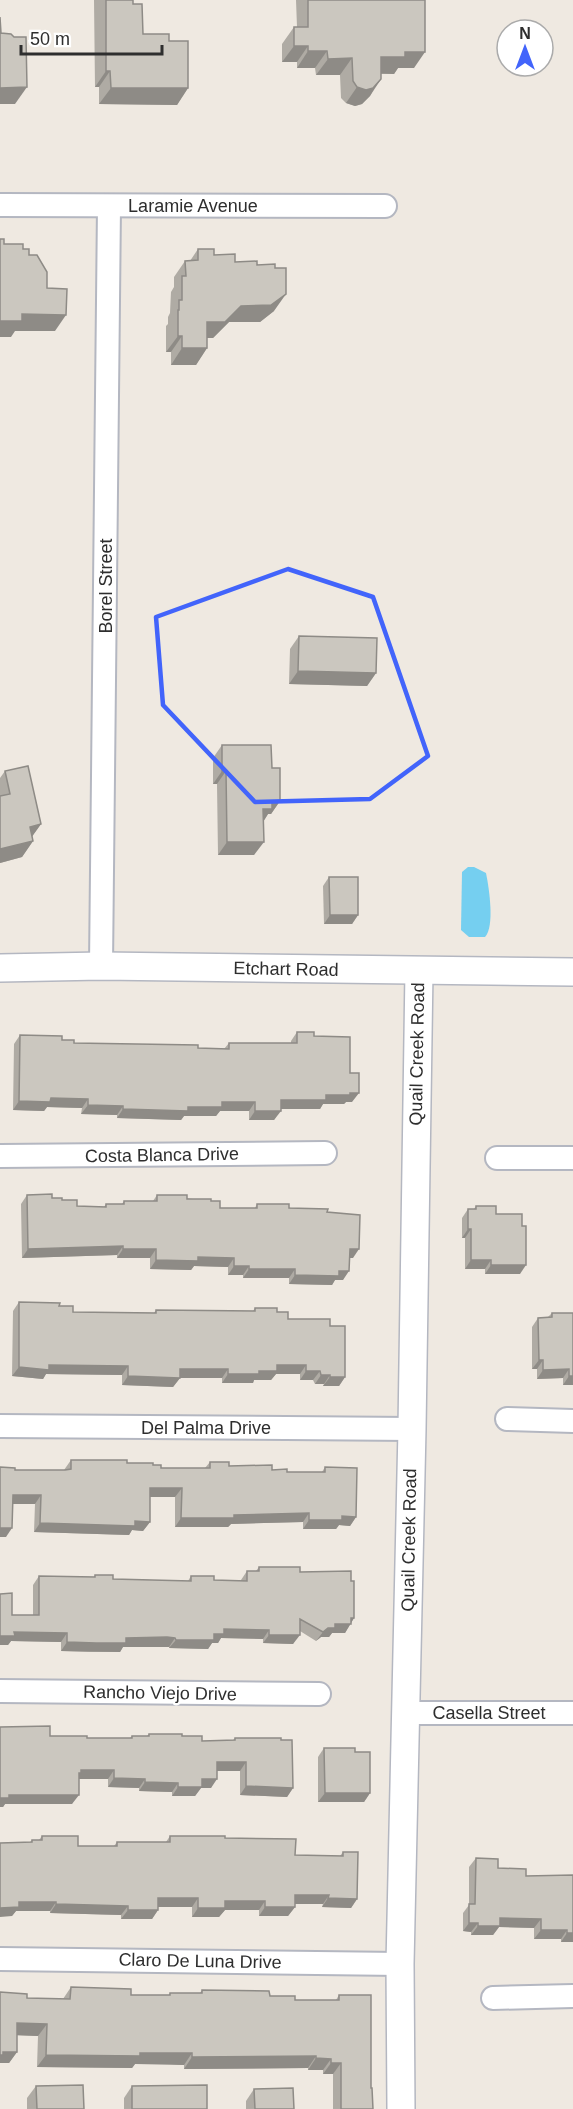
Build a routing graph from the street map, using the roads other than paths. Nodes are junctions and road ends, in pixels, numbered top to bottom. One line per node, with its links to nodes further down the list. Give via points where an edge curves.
1 (0, 205): 2 (street, Laramie Avenue)
2 (109, 206): 3 (street, Laramie Avenue); 4 (street, Borel Street)
3 (385, 206)
4 (101, 966): 5 (street, Etchart Road); 6 (street, Etchart Road)
5 (0, 968)
6 (418, 971): 7 (street, Etchart Road); 15 (street, Quail Creek Road)
7 (573, 972)
8 (325, 1153): 9 (street, Costa Blanca Drive)
9 (0, 1156)
10 (497, 1158): 11 (street)
11 (573, 1158)
12 (507, 1419): 13 (street)
13 (573, 1421)
14 (0, 1426): 15 (street, Del Palma Drive)
15 (412, 1429): 18 (street, Quail Creek Road)
16 (0, 1691): 17 (street, Rancho Viejo Drive)
17 (320, 1694)
18 (405, 1713): 19 (street, Casella Street); 21 (street, Quail Creek Road)
19 (573, 1713)
20 (0, 1959): 21 (street, Claro De Luna Drive)
21 (400, 1964): 24 (street, Quail Creek Road)
22 (573, 1996): 23 (street)
23 (493, 1998)
24 (401, 2109)

